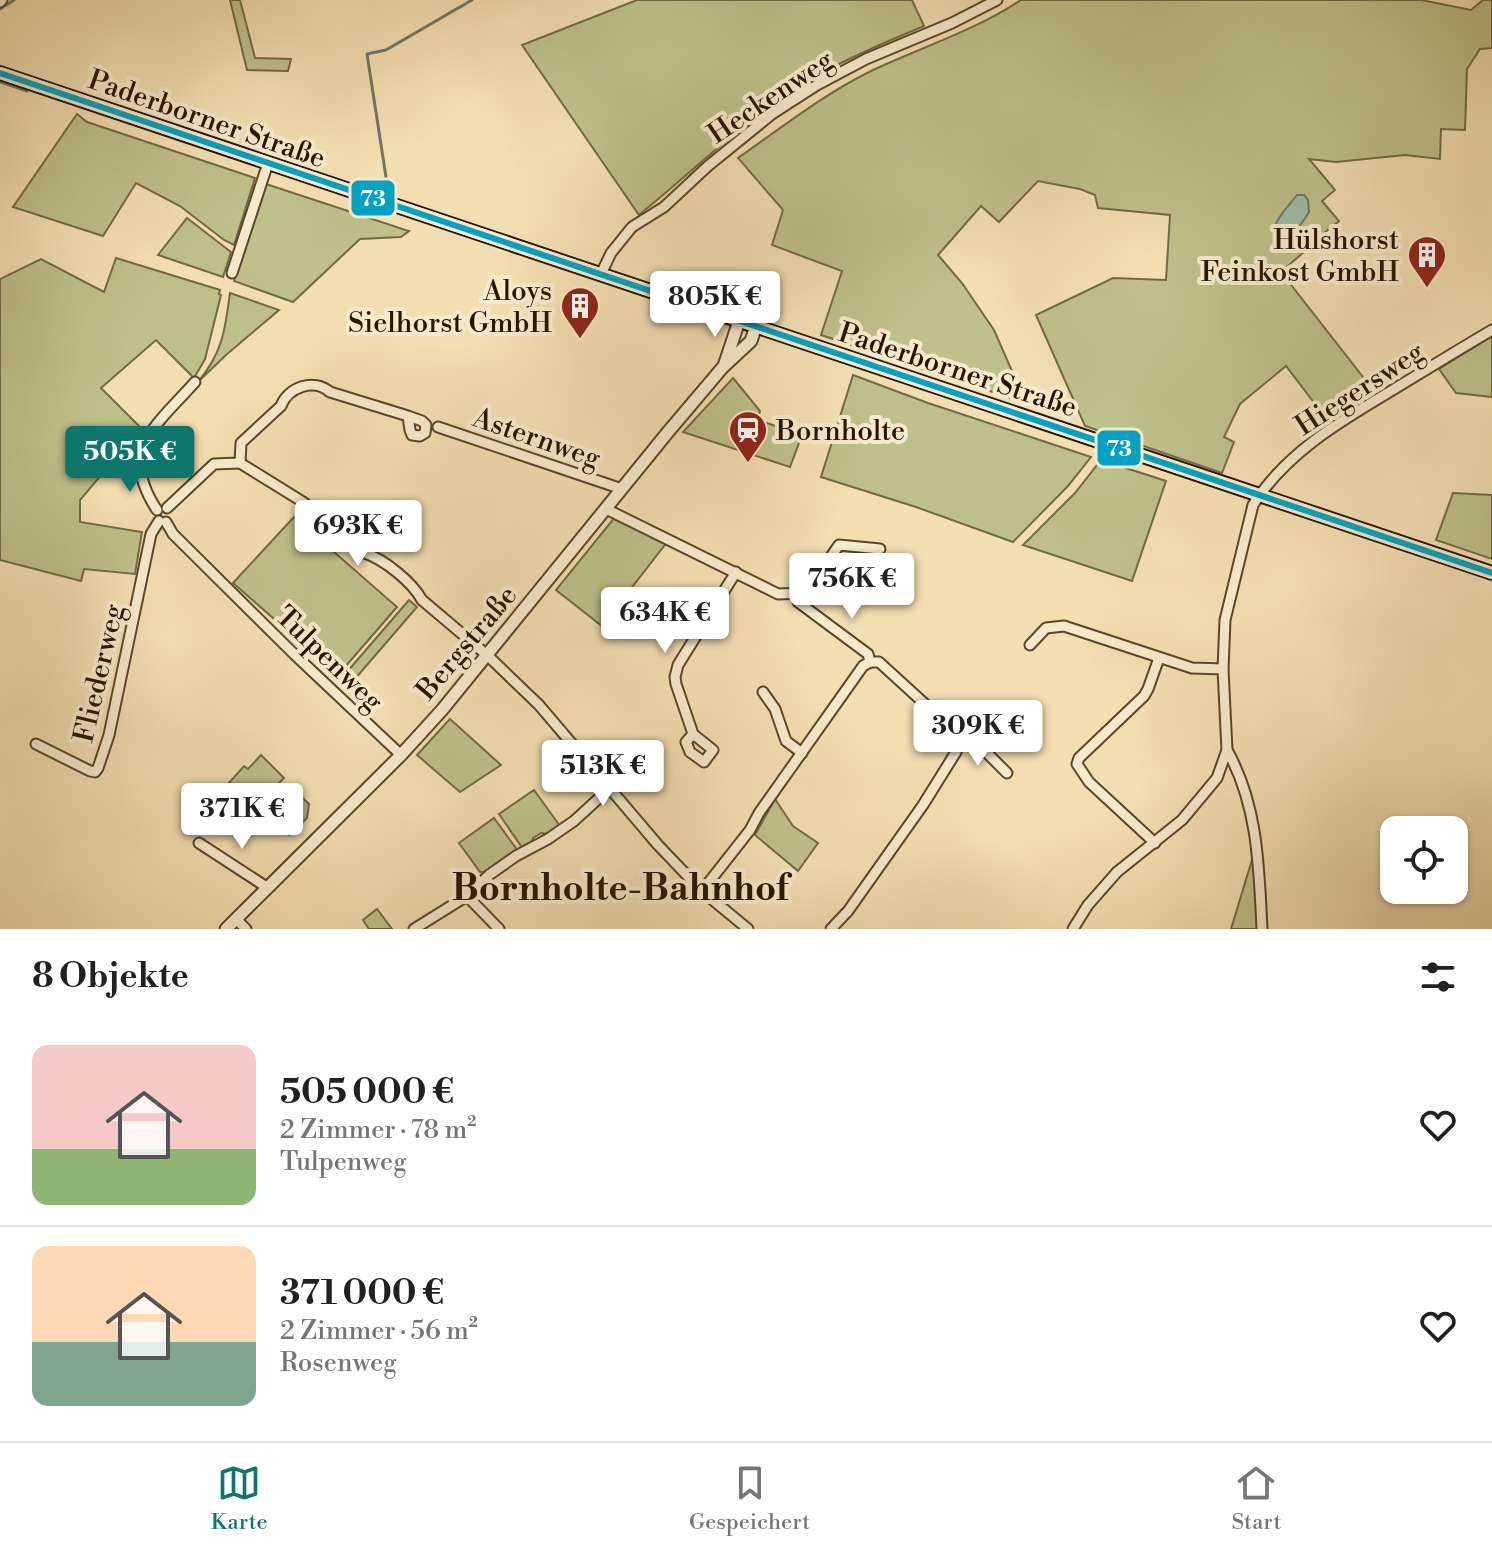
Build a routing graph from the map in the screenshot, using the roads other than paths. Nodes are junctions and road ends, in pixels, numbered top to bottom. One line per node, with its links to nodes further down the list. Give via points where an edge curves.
1 (997, 0): 5 (street, Heckenweg, via 866,59 772,114 664,207 632,227)
2 (0, 73): 3 (main road, Paderborner Straße)
3 (268, 163): 4 (street); 5 (main road, Paderborner Straße)
4 (232, 273)
5 (601, 274): 6 (main road, Paderborner Straße)
6 (739, 321): 7 (main road, Paderborner Straße); 9 (street, Bergstraße)
7 (756, 326): 9 (street, Bergstraße, via 751,341); 15 (main road, Paderborner Straße)
8 (1492, 330): 15 (street, Hiegersweg, via 1330,428)
9 (723, 367): 14 (street, Bergstraße)
10 (195, 382): 17 (street, Tulpenweg, via 142,446 142,480)
11 (408, 416): 13 (street, via 324,387 303,386 241,443)
12 (438, 427): 14 (street, Asternweg)
13 (240, 463): 17 (street, via 214,464); 23 (street, via 376,557)
14 (622, 489): 16 (street, Bergstraße)
15 (1260, 495): 20 (main road, Paderborner Straße); 26 (street, via 1228,604)
16 (606, 509): 19 (street); 23 (street, Bergstraße)
17 (162, 515): 29 (street, Fliederweg, via 151,534 98,768 90,771); 33 (street, Tulpenweg, via 173,534)
18 (880, 549): 21 (street, via 839,545 806,593)
19 (736, 572): 21 (street, via 778,594); 28 (street, via 678,665 676,684)
20 (1492, 573)
21 (795, 594): 25 (street, via 798,602 868,654)
22 (1030, 645): 24 (street, via 1046,628 1064,626)
23 (487, 655): 33 (street, Bergstraße); 35 (street, via 539,705)
24 (1159, 658): 26 (street, via 1192,668); 37 (street, via 1144,696 1077,764 1089,782)
25 (870, 662): 30 (street, via 879,662 948,725); 32 (street)
26 (1223, 669): 31 (street)
27 (763, 692): 32 (street, via 786,741)
28 (693, 734)
29 (36, 744)
30 (959, 744): 34 (street, via 982,748); 47 (street, via 923,805)
31 (1227, 750): 37 (street, via 1217,778 1198,803); 49 (street, via 1254,824)
32 (802, 753): 39 (street)
33 (401, 755): 38 (street, Bergstraße)
34 (1007, 773)
35 (609, 789): 39 (street); 40 (street, via 574,821 489,875)
36 (199, 843): 38 (street)
37 (1155, 843): 48 (street, via 1117,872)
38 (268, 888): 41 (street, Bergstraße)
39 (702, 891): 46 (street)
40 (467, 896): 44 (street); 45 (street)
41 (236, 919): 42 (street, Bergstraße); 43 (street)
42 (226, 929)
43 (246, 929)
44 (414, 929)
45 (499, 929)
46 (748, 929)
47 (831, 929)
48 (1073, 929)
49 (1262, 929)

